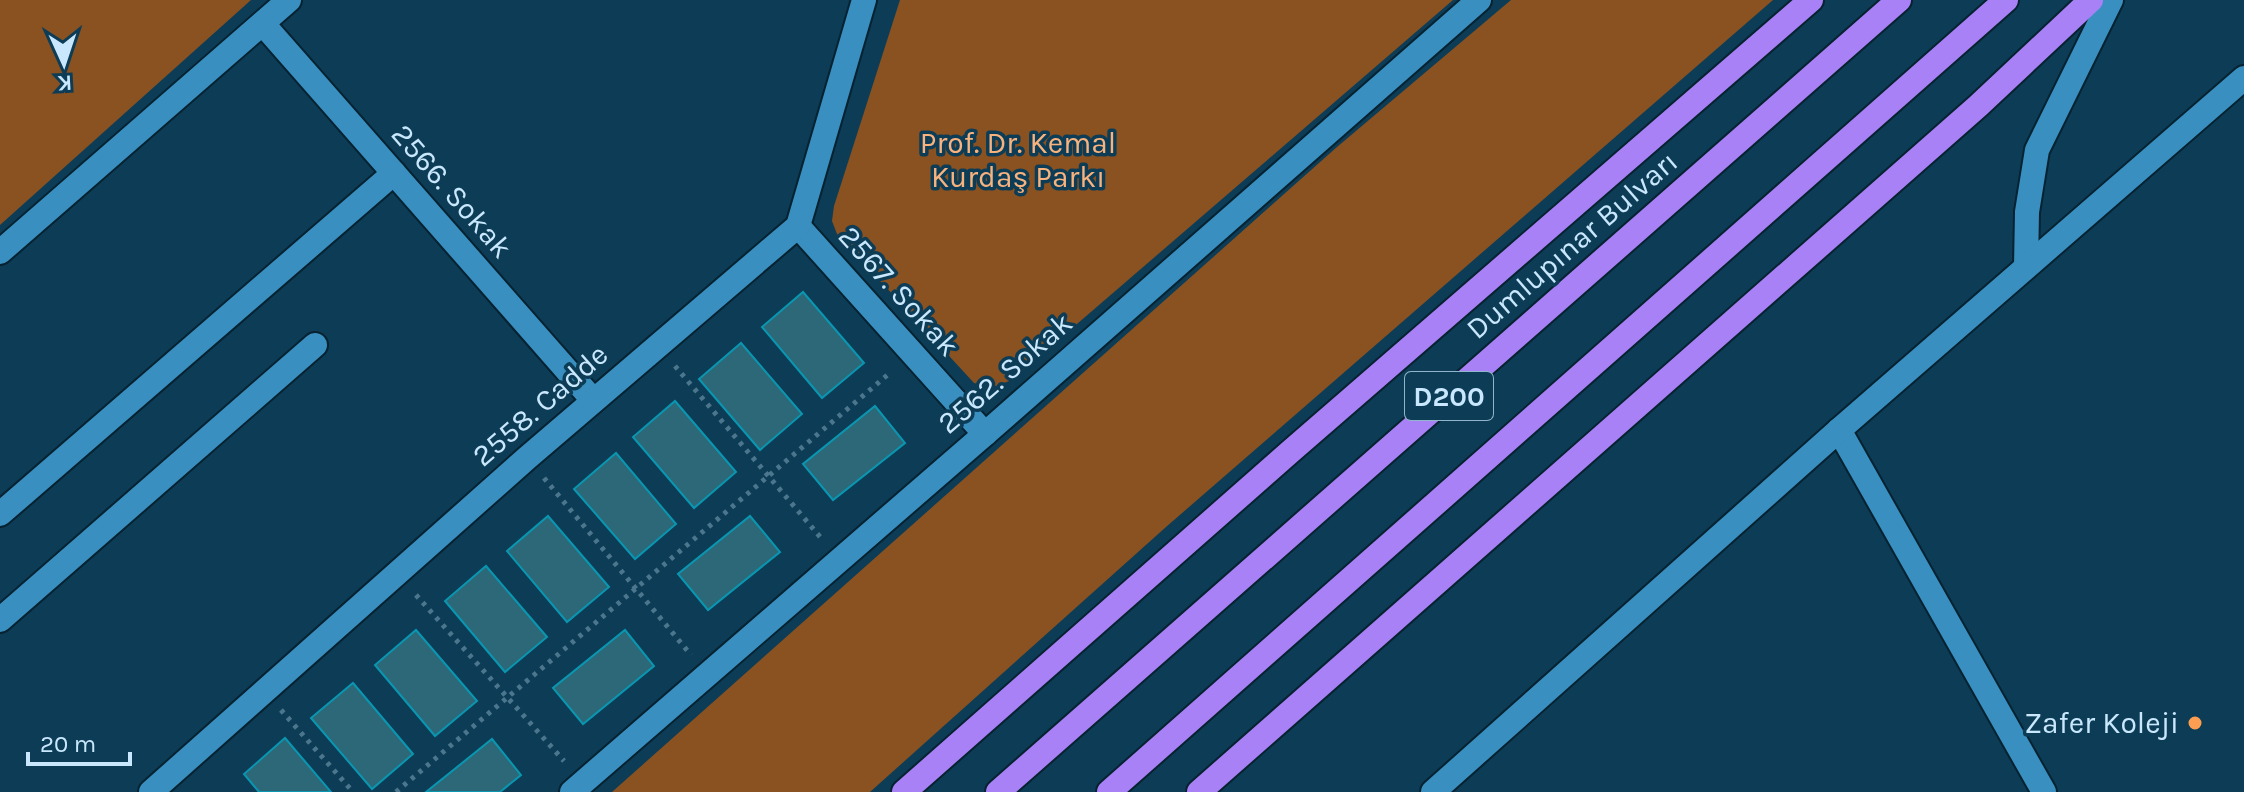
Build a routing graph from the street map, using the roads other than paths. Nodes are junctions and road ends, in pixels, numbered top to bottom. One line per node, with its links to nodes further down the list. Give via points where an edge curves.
1 (289, 0): 9 (street)
2 (864, 0): 12 (street)
3 (1479, 0): 18 (street, 2562. Sokak)
4 (1811, 0): 23 (highway)
5 (1899, 0): 24 (highway, Dumlupınar Bulvarı / D200)
6 (2006, 0): 25 (highway, D200)
7 (2091, 0): 26 (highway, via 1978,106)
8 (2111, 0): 14 (street, via 2037,150 2027,212)
9 (263, 24): 11 (street, 2566. Sokak); 13 (street)
10 (2244, 78): 14 (street)
11 (394, 173): 16 (street, 2566. Sokak); 19 (street)
12 (798, 226): 16 (street, 2558. Cadde); 18 (street, 2567. Sokak)
13 (0, 252)
14 (2026, 267): 17 (street)
15 (315, 345): 20 (street)
16 (593, 400): 22 (street, 2558. Cadde)
17 (1839, 430): 27 (street); 28 (street)
18 (985, 434): 21 (street, 2562. Sokak)
19 (0, 514)
20 (0, 620)
21 (577, 787)
22 (151, 792)
23 (904, 792)
24 (998, 792)
25 (1109, 792)
26 (1199, 792)
27 (1433, 792)
28 (2044, 792)

